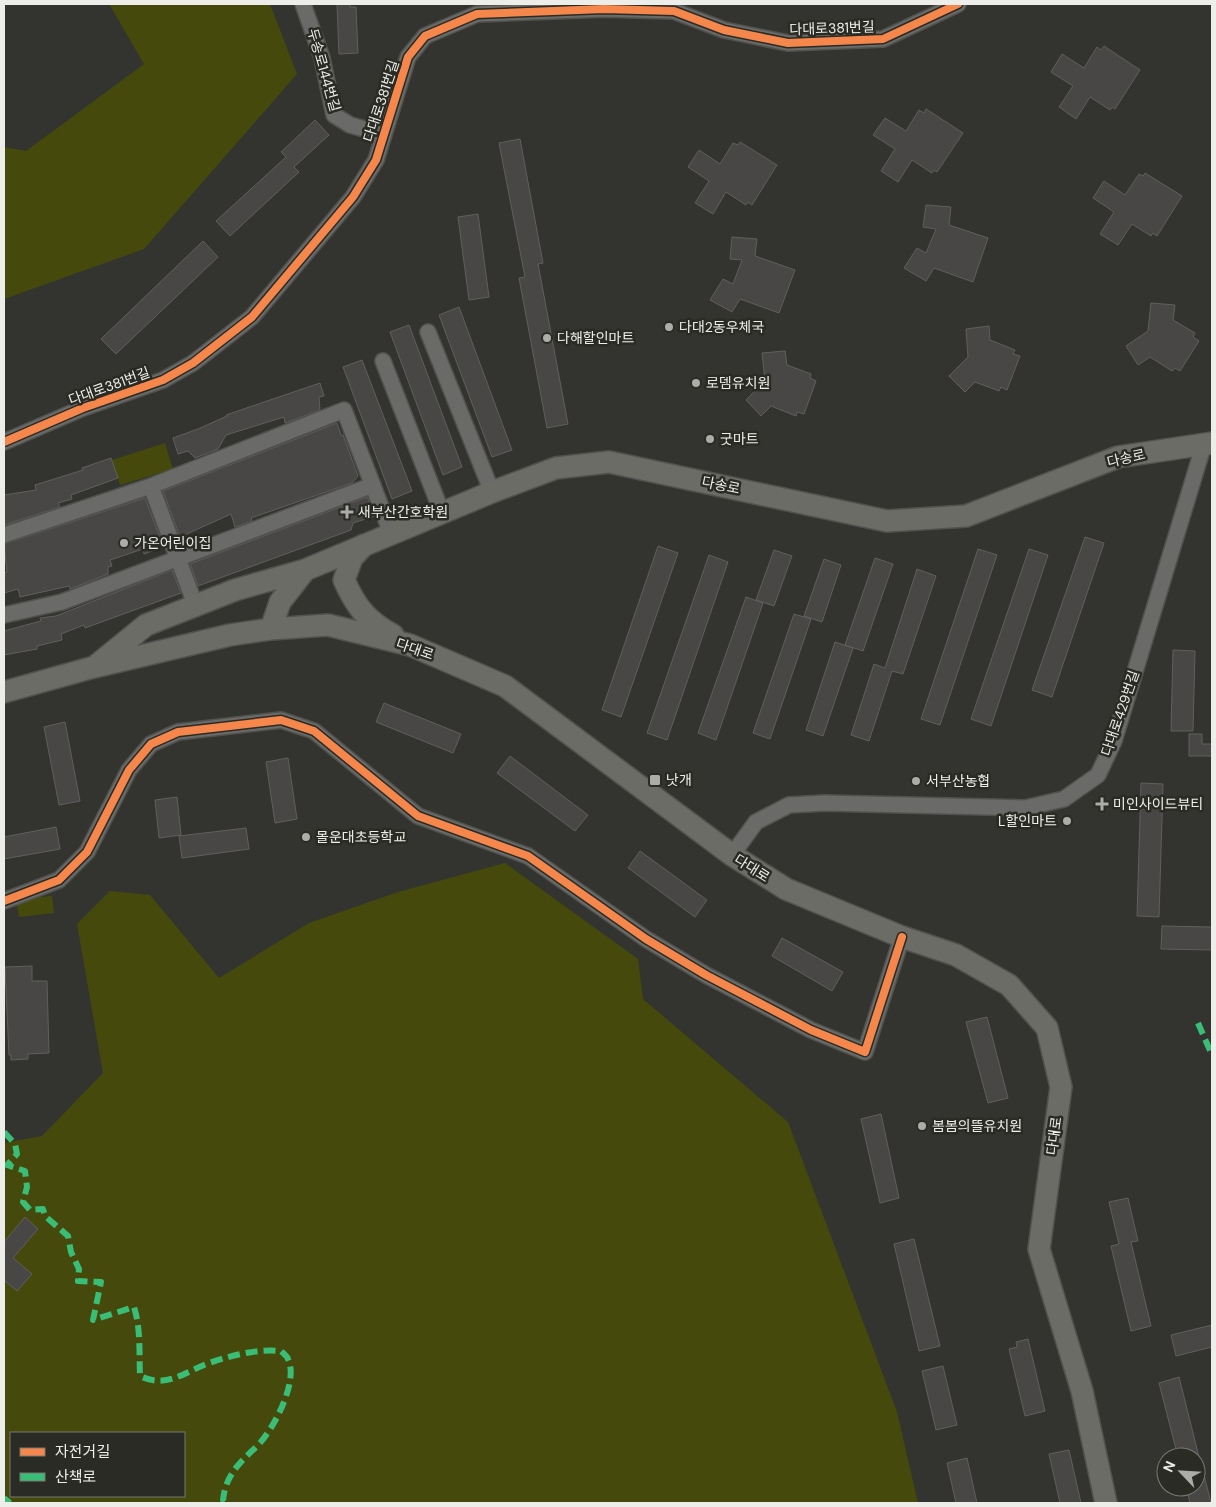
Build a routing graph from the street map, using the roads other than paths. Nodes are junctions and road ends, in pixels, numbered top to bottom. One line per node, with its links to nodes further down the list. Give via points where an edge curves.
1 (304, 4): 3 (street, 두송로144번길, via 322,58 334,115 350,125)
2 (958, 4): 3 (street, 다대로381번길, via 883,38 788,43 724,30 674,11 604,9 477,14 425,36 408,57)
3 (384, 134): 6 (street, 다대로381번길, via 376,160 353,196 252,317 193,363 163,380 83,408)
4 (428, 332): 10 (street)
5 (383, 361): 11 (street)
6 (4, 442)
7 (1208, 443): 10 (main road, 다송로, via 1118,457 966,516 887,521 609,462 556,468); 23 (street, 다대로429번길, via 1114,741 1098,775 1064,799 1025,808 789,805 756,822)
8 (373, 485): 9 (street, via 344,410); 12 (street); 15 (street)
9 (151, 486): 13 (street); 15 (street)
10 (492, 492): 11 (main road, 다송로)
11 (442, 513): 12 (main road, 다송로)
12 (392, 533): 14 (main road, 다송로)
13 (4, 536)
14 (364, 545): 16 (main road, 다송로); 20 (main road, via 352,558 344,580 354,603 374,625)
15 (177, 557): 17 (street); 18 (street, via 62,602)
16 (305, 570): 17 (main road, via 236,590); 19 (main road, 다송로, via 280,602)
17 (196, 607): 21 (main road, via 146,625)
18 (4, 615)
19 (270, 629): 20 (main road, 다대로, via 328,625); 21 (main road, 다대로, via 230,635)
20 (410, 645): 23 (main road, 다대로, via 505,686)
21 (94, 667): 22 (main road, 다대로)
22 (4, 692)
23 (732, 855): 25 (main road, 다대로, via 786,889)
24 (4, 902): 25 (street, via 59,880 87,852 129,770 150,744 178,732 281,720 314,731 418,816 528,856 646,939 706,975 811,1030 864,1052)
25 (902, 938): 26 (main road, 다대로, via 956,955 1009,985 1047,1028 1060,1087 1039,1248 1082,1391)
26 (1106, 1503)

